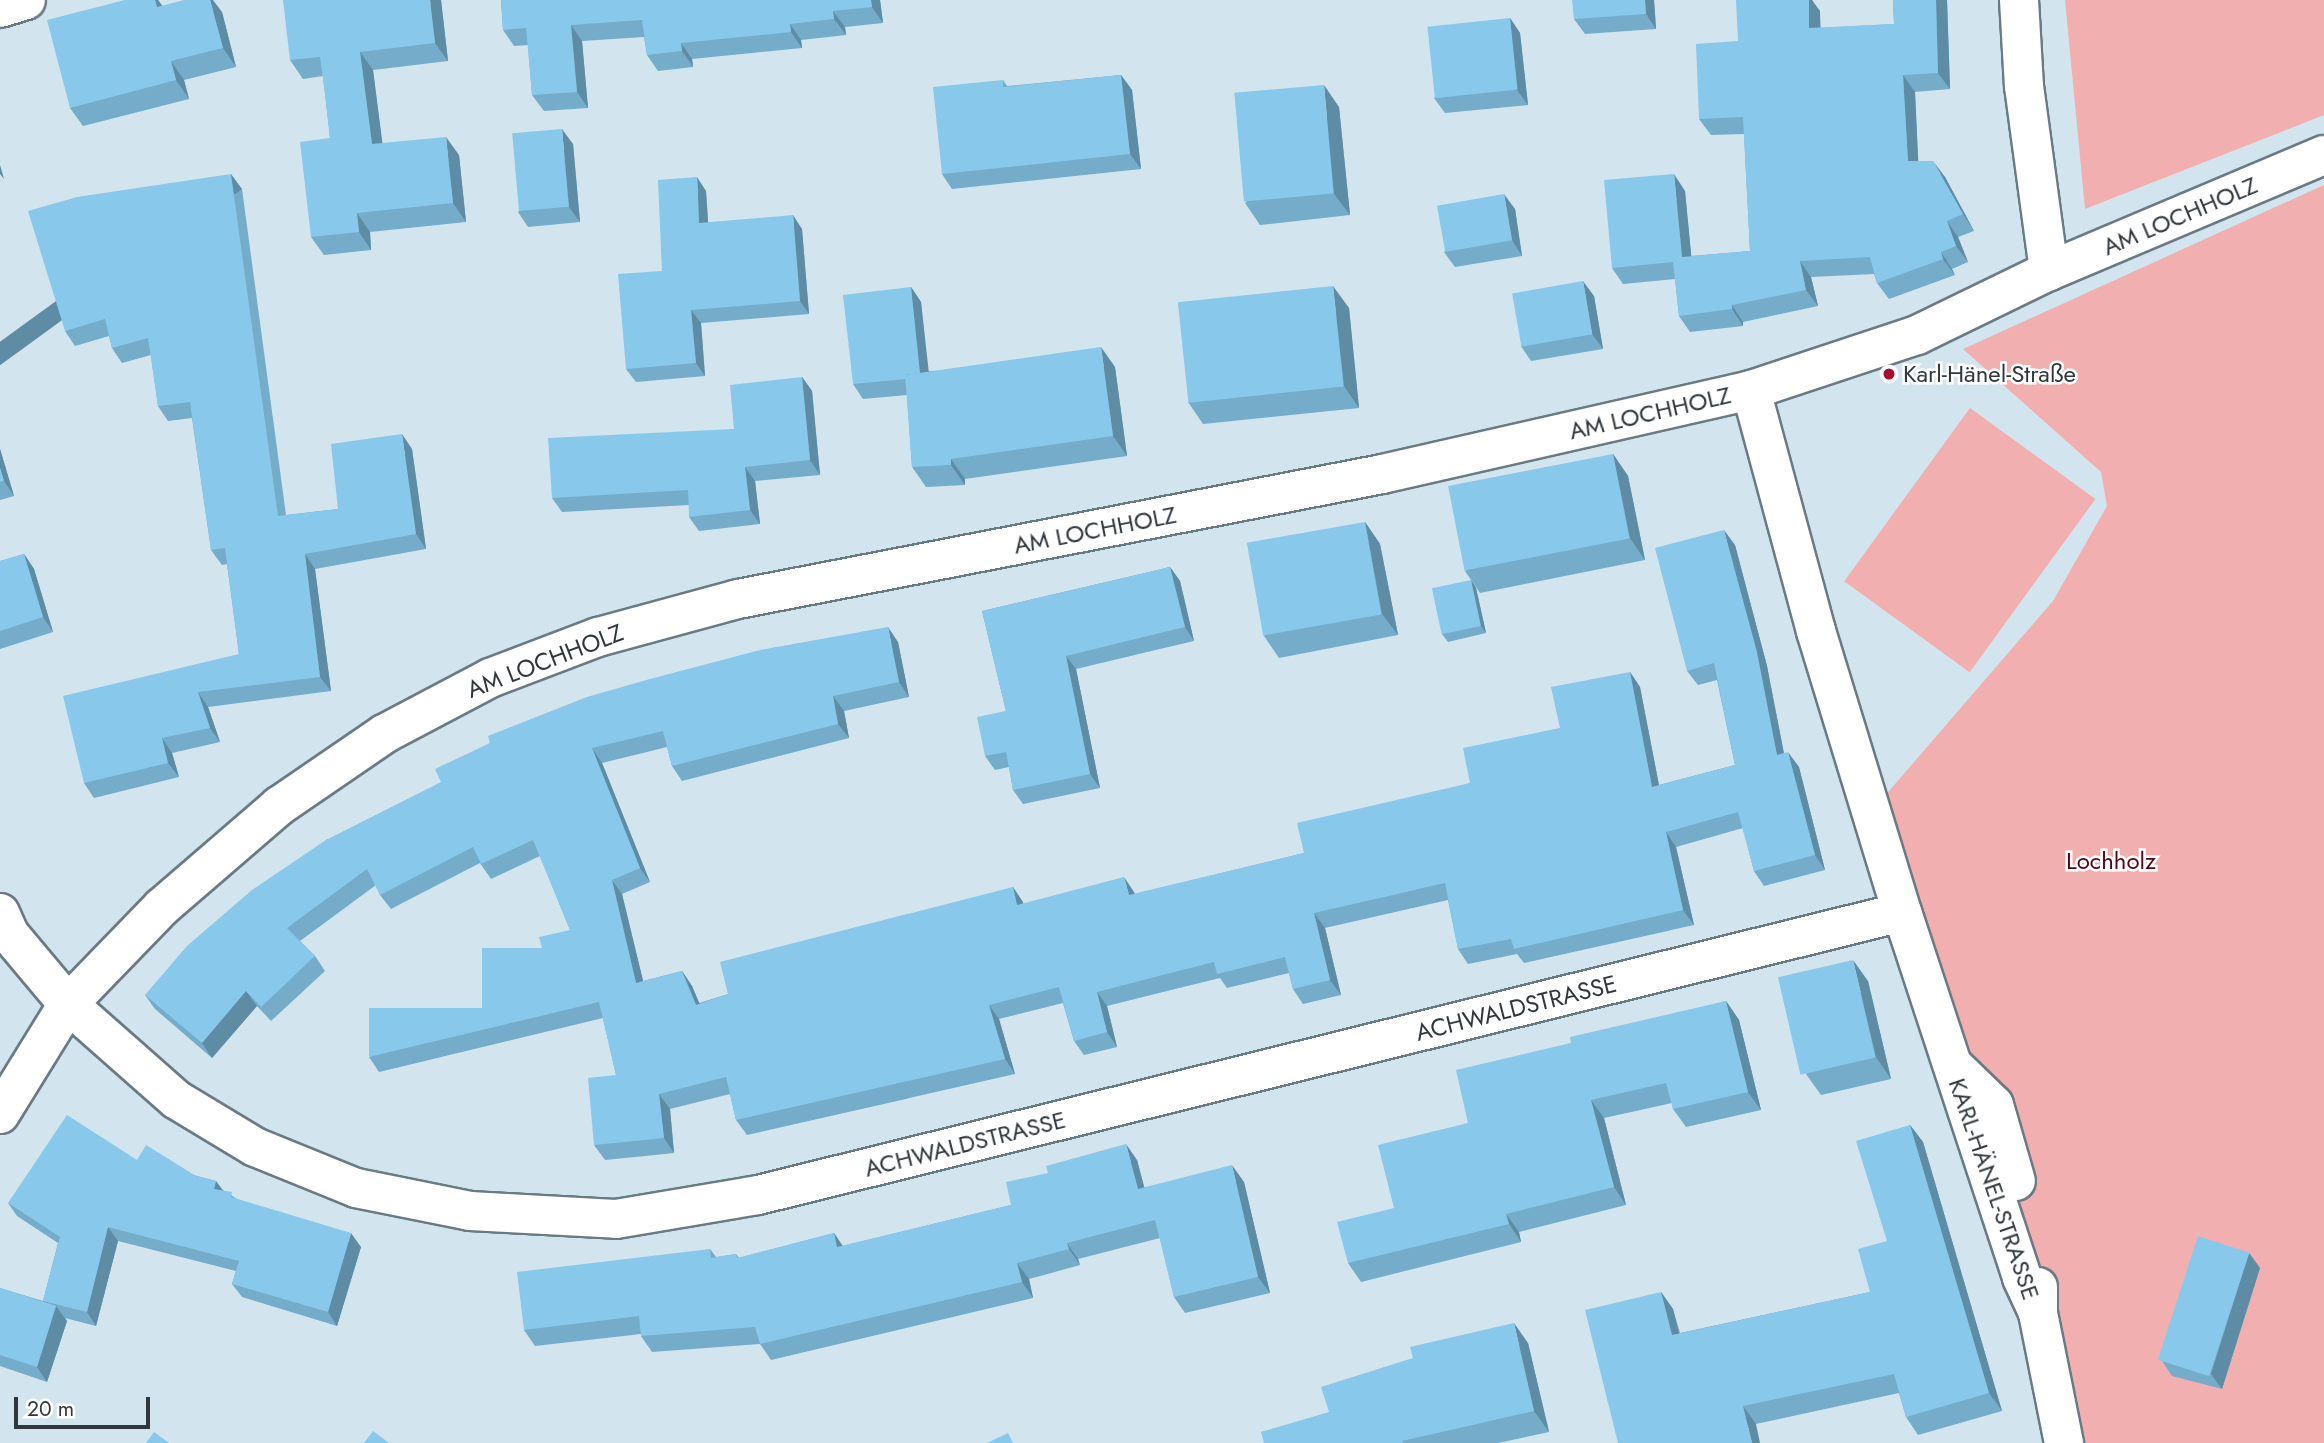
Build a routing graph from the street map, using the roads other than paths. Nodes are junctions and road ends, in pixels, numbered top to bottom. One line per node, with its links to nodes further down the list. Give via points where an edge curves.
1 (26, 0): 3 (street)
2 (2019, 0): 5 (street, via 2024,86)
3 (0, 8)
4 (2324, 155): 5 (street, AM LOCHHOLZ)
5 (2049, 271): 6 (street, AM LOCHHOLZ, via 1917,335)
6 (1751, 390): 7 (street, KARL-HÄNEL-STRASSE, via 1816,631); 9 (street, AM LOCHHOLZ, via 1382,474 738,599 598,637 478,684 384,734 279,806 162,907)
7 (1902, 912): 9 (street, ACHWALDSTRASSE, via 758,1195 616,1219 470,1211 356,1188 255,1147 177,1100); 11 (street, KARL-HÄNEL-STRASSE, via 1952,1064 1994,1105 2039,1256 2038,1313)
8 (0, 913): 9 (street, ACHWALDSTRASSE, via 10,935)
9 (68, 1004): 10 (street, AM LOCHHOLZ)
10 (0, 1114)
11 (2064, 1443)

